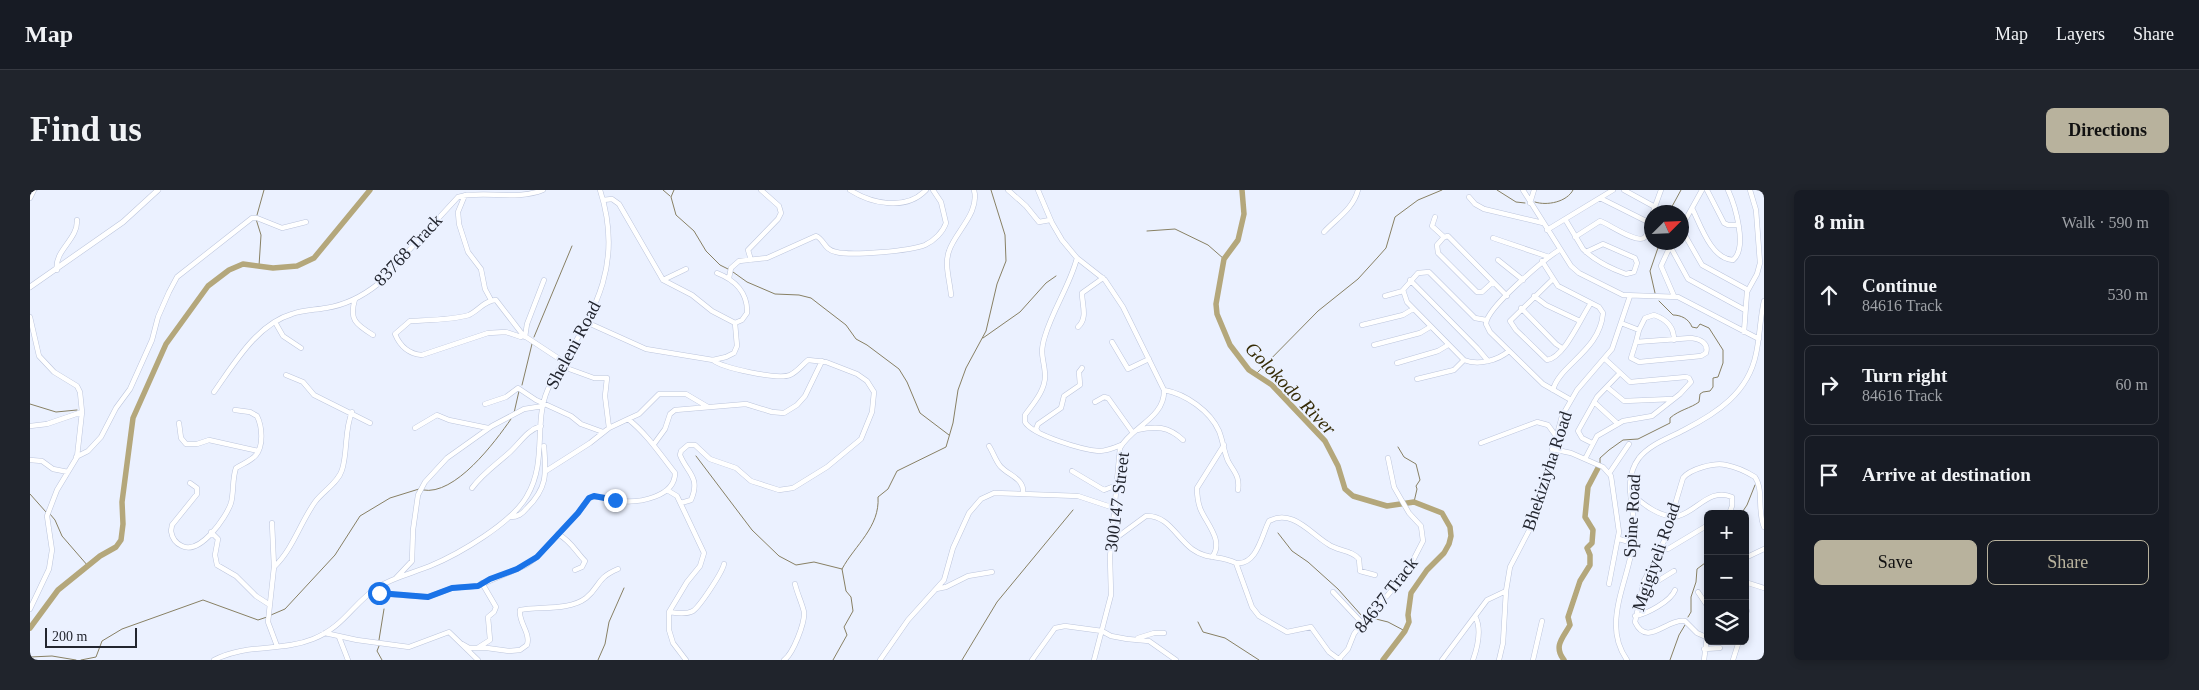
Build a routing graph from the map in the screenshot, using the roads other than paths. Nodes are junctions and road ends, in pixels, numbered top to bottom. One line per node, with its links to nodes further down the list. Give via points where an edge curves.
1 (34, 190): 24 (street)
2 (158, 190): 57 (main road, via 124,222)
3 (543, 190): 22 (street, via 513,195)
4 (600, 190): 26 (street, Sheleni Road)
5 (761, 190): 53 (street, via 782,211 748,250)
6 (850, 190): 7 (street, via 878,203 911,201)
7 (926, 190)
8 (934, 190): 53 (street, via 946,223 941,232 923,246 837,253 828,249 816,236 767,258)
9 (974, 190): 70 (street, via 974,204 949,252 947,265)
10 (1008, 190): 35 (street, via 1038,221)
11 (1038, 190): 35 (street)
12 (1358, 190): 41 (street, via 1346,211)
13 (1523, 190): 27 (street)
14 (1534, 190): 27 (street)
15 (1611, 190): 25 (street)
16 (1624, 190): 28 (street)
17 (1661, 190): 29 (street)
18 (1702, 190): 30 (street)
19 (1706, 190): 39 (street, via 1724,223)
20 (1728, 190): 39 (street)
21 (1750, 190): 68 (street, via 1756,210 1760,262)
22 (466, 195): 76 (street, 83768 Track, via 453,202 378,284); 77 (street, via 457,215 468,252 481,269)
23 (1469, 197): 38 (street, via 1484,209)
24 (30, 198)
25 (1600, 198): 33 (street); 36 (street)
26 (603, 200): 63 (street, via 619,204); 87 (street, Sheleni Road, via 610,239 608,269)
27 (1530, 202): 38 (street)
28 (1653, 205)
29 (1655, 205)
30 (1692, 208): 31 (street); 39 (street, via 1714,250 1729,260 1735,258 1740,248)
31 (1689, 214)
32 (1434, 217): 42 (street, via 1432,226)
33 (1565, 219): 40 (street); 43 (street)
34 (77, 220): 57 (street, via 70,241 58,258)
35 (1050, 220): 52 (street)
36 (1644, 221)
37 (306, 222): 156 (street, via 282,228 252,218 177,277 130,389 101,437 88,451)
38 (1543, 223): 40 (street)
39 (1738, 225)
40 (1548, 230): 47 (street)
41 (1324, 232)
42 (1444, 237): 66 (street, via 1449,237); 66 (street, via 1437,245 1437,251 1477,292 1482,292)
43 (1575, 237): 45 (street, via 1602,221 1634,238); 50 (street)
44 (1493, 238): 51 (street)
45 (1644, 238)
46 (1689, 241): 68 (street, via 1702,265)
47 (1560, 250): 51 (street); 74 (street, via 1578,273 1617,293)
48 (1668, 250): 75 (street, via 1661,266)
49 (1674, 250): 82 (street, via 1688,279)
50 (1586, 252): 50 (street, via 1603,244 1635,258 1637,263 1634,272 1626,274)
51 (1549, 257): 55 (street)
52 (1077, 258): 60 (street); 142 (street, via 1044,337 1041,357 1044,379 1036,402 1025,415 1026,424)
53 (751, 260): 59 (street, via 742,260 734,265)
54 (1498, 260): 65 (street)
55 (1542, 262): 61 (street); 65 (street)
56 (686, 269): 63 (street)
57 (57, 270): 67 (main road)
58 (717, 274): 59 (street)
59 (729, 278): 88 (street, via 740,288 745,300 746,313)
60 (1103, 278): 92 (street, via 1082,293 1084,316); 106 (street, via 1123,307)
61 (1552, 279): 73 (street); 79 (street, via 1560,288)
62 (544, 280): 96 (street)
63 (663, 280): 88 (street)
64 (1410, 280): 69 (street); 84 (street, via 1420,271 1429,272 1476,318); 111 (street)
65 (1523, 280): 72 (street)
66 (1493, 282): 72 (street)
67 (30, 287)
68 (1748, 290): 82 (street)
69 (1403, 291): 71 (street); 81 (street)
70 (951, 295)
71 (1385, 296)
72 (1506, 296): 84 (street)
73 (1534, 296): 80 (street); 85 (street)
74 (1630, 296): 75 (street); 89 (street, Bhekiziyha Road)
75 (1674, 296): 94 (street)
76 (355, 298): 86 (street, 83768 Track, via 332,307 291,314); 95 (street, via 352,317)
77 (490, 300): 96 (street, via 498,302); 96 (street, via 468,315 409,321 396,334 404,348 418,354 488,333 506,332)
78 (1764, 301): 97 (street, Spine Road)
79 (1591, 303): 85 (street); 120 (street, via 1603,311 1597,333)
80 (1521, 308): 104 (street); 104 (street, via 1511,324 1546,359 1551,359)
81 (1413, 309): 90 (street, via 1404,315); 91 (street)
82 (1745, 310): 94 (street)
83 (30, 318): 130 (street, via 39,356 54,372 78,386)
84 (1486, 320): 105 (street, via 1488,329)
85 (1580, 321): 104 (street)
86 (276, 322): 103 (street, via 284,336); 121 (street, 83768 Track, via 243,351)
87 (586, 322): 108 (street, via 646,349); 113 (street, Sheleni Road)
88 (735, 323): 108 (street, via 734,353)
89 (1621, 324): 93 (street); 107 (street, Bhekiziyha Road)
90 (1362, 325)
91 (1430, 326): 101 (street, via 1420,333); 102 (street)
92 (1078, 327)
93 (1639, 330): 98 (street, via 1646,317 1656,315 1670,326); 100 (street)
94 (1744, 332): 97 (street)
95 (373, 335)
96 (523, 336): 113 (street)
97 (1759, 339): 169 (street, Spine Road, via 1750,372 1735,396 1711,416 1645,452 1632,471)
98 (1674, 340): 100 (street); 100 (street, via 1698,340 1706,346 1707,352 1701,356 1636,362 1631,356)
99 (1112, 342): 106 (street, via 1128,369)
100 (1636, 342)
101 (1374, 345)
102 (1448, 345): 109 (street); 112 (street, via 1438,351)
103 (301, 348)
104 (1562, 348)
105 (1509, 350): 111 (street); 120 (street, via 1536,378)
106 (1149, 359): 119 (street)
107 (1605, 359): 115 (street); 123 (street, Bhekiziyha Road)
108 (713, 360): 110 (street, via 731,368 783,377 793,374 808,360)
109 (1464, 360): 111 (street, via 1475,363); 117 (street, via 1454,370)
110 (822, 361): 128 (street, via 805,396 788,411 772,412 746,404); 171 (street, via 857,374 873,389 871,418 858,443 827,467 786,490 751,481 736,468 710,458 690,444 680,455 693,474 695,487 691,500)
111 (1488, 361)
112 (1397, 362)
113 (562, 364): 127 (street, Sheleni Road); 140 (street, via 594,378 608,378 605,396)
114 (1082, 368): 142 (street, via 1079,372 1080,385 1063,397 1061,408 1038,424)
115 (1619, 374): 118 (street); 122 (street, via 1631,382 1689,378 1689,385)
116 (286, 375): 131 (street, via 303,382 314,395)
117 (1417, 379)
118 (1607, 386): 122 (street, via 1624,401); 125 (street)
119 (1164, 390): 143 (street, 300147 Street, via 1158,410); 151 (street, via 1188,400 1208,415)
120 (1553, 390): 123 (street)
121 (214, 392)
122 (1674, 399): 135 (street, via 1651,417)
123 (1572, 400): 144 (street, Bhekiziyha Road, via 1562,416)
124 (1095, 402): 143 (street, via 1108,398)
125 (1594, 402): 135 (street); 147 (street, via 1578,431 1582,438)
126 (485, 404): 127 (street, via 506,397 518,388)
127 (543, 404): 137 (street, Sheleni Road); 139 (street, via 524,409); 141 (street)
128 (708, 407): 132 (street, via 686,394 659,394 639,414); 148 (street, via 671,412 665,429)
129 (235, 410): 155 (street, via 250,412 259,418 261,435)
130 (82, 412): 136 (street); 156 (street)
131 (352, 412): 134 (street); 190 (street, via 340,474 314,503 293,543)
132 (628, 419): 140 (street); 148 (street)
133 (179, 423): 155 (street, via 180,438 186,444 209,440)
134 (370, 423)
135 (1618, 424): 147 (street, via 1597,436)
136 (30, 426)
137 (541, 426): 166 (street, via 528,433); 175 (street, Sheleni Road, via 540,462 533,485 522,505)
138 (415, 428): 139 (street, via 437,415)
139 (489, 428): 196 (street, via 447,458 420,489 414,520 412,561)
140 (609, 428): 141 (street)
141 (603, 432): 160 (street)
142 (1038, 432): 150 (street, via 1070,446 1090,450 1104,451)
143 (1134, 432): 145 (street, via 1159,427 1172,431); 150 (street, 300147 Street)
144 (1556, 436): 146 (street, via 1548,425 1538,422); 154 (street, Bhekiziyha Road)
145 (1183, 440)
146 (1481, 443)
147 (1592, 443): 159 (street)
148 (654, 444): 167 (street, via 675,473)
149 (1629, 444): 163 (street)
150 (1121, 445): 165 (street, 300147 Street)
151 (1224, 445): 168 (street, via 1238,476); 187 (street, via 1196,488 1199,507 1211,526 1215,549)
152 (544, 446): 160 (street)
153 (989, 446): 170 (street, via 1001,467 1021,482)
154 (1552, 449): 159 (street); 206 (street, Bhekiziyha Road, via 1534,521 1512,561)
155 (258, 451): 179 (street, via 236,468 230,506)
156 (76, 457): 162 (street)
157 (1388, 458): 216 (street, 84637 Track, via 1394,487 1422,529 1422,545 1407,572)
158 (30, 460): 162 (street, via 42,461 53,469)
159 (1585, 460): 163 (street)
160 (546, 471): 175 (street, via 536,499 519,516)
161 (1072, 471): 165 (street, via 1104,490)
162 (68, 472): 211 (street, via 47,516 52,559)
163 (1610, 472): 181 (street)
164 (190, 483): 179 (street, via 197,494 172,525 172,536 179,545 190,548 203,542)
165 (1116, 485): 172 (street, 300147 Street)
166 (472, 488)
167 (667, 490): 171 (street, via 674,493); 180 (street, via 627,502 591,498)
168 (1238, 490)
169 (1630, 492): 174 (street, via 1641,503); 183 (street, Spine Road)
170 (1023, 494): 172 (street, via 1078,496 1108,506); 203 (street, via 989,494 974,506 953,548 946,576)
171 (681, 503): 212 (street, via 700,543 703,557)
172 (1114, 504): 182 (street, 300147 Street)
173 (1730, 510): 174 (street, via 1732,498 1714,496 1680,515)
174 (1671, 516): 178 (street, Mgigiyeli Road, via 1687,473 1725,464 1750,474 1760,482); 184 (street, Mgigiyeli Road)
175 (510, 517): 196 (street, Sheleni Road, via 444,560)
176 (272, 523): 190 (street)
177 (1704, 527): 184 (street, via 1668,549)
178 (1764, 527)
179 (211, 532): 210 (street, via 218,539 217,565 236,576)
180 (558, 534): 192 (street, via 585,561); 197 (street, via 526,565)
181 (1619, 539): 183 (street); 200 (street)
182 (1112, 541): 187 (street, via 1146,516 1158,517 1192,550 1206,558); 217 (street, 300147 Street, via 1111,595)
183 (1634, 543): 244 (street, Spine Road, via 1616,621 1618,640)
184 (1660, 549): 201 (street, Mgigiyeli Road)
185 (1764, 549): 186 (street)
186 (1749, 556)
187 (1212, 557): 188 (street)
188 (1236, 563): 195 (street, via 1245,563 1251,558 1269,521 1289,519 1310,529 1326,544 1356,555 1360,571); 230 (street, via 1252,607 1259,616 1286,632 1311,626 1329,652)
189 (724, 564): 212 (street, via 695,609 686,613)
190 (274, 567): 210 (street)
191 (618, 569): 227 (street, via 602,578 580,601 549,609 520,610 529,639 520,650)
192 (575, 570)
193 (1674, 571): 201 (street, via 1659,581)
194 (992, 572): 203 (street, via 968,576)
195 (1375, 575)
196 (396, 578): 204 (street, Sheleni Road)
197 (482, 583): 204 (street, via 474,587 452,588 428,597 385,594); 227 (street, via 496,607 488,617 490,640)
198 (1749, 583): 202 (street)
199 (795, 584): 235 (street, via 804,611 803,618 793,650)
200 (1609, 584)
201 (1642, 584): 214 (street, Mgigiyeli Road)
202 (1764, 588)
203 (936, 589): 236 (street, via 908,620)
204 (374, 590): 219 (street, Sheleni Road, via 347,618)
205 (1675, 590): 214 (street, via 1671,597 1655,608)
206 (1506, 591): 213 (street, via 1491,597); 242 (street, Bhekiziyha Road)
207 (1333, 592): 216 (street)
208 (1698, 592): 209 (street)
209 (1704, 601)
210 (270, 605): 226 (street, via 268,622)
211 (30, 608)
212 (669, 612): 234 (street, via 673,643)
213 (1475, 616): 240 (street); 241 (street, via 1479,634)
214 (1634, 616): 220 (street, Mgigiyeli Road, via 1636,626 1644,632 1654,632 1682,620)
215 (1542, 621): 243 (street)
216 (1362, 623): 230 (street, 84637 Track)
217 (1102, 631): 222 (street); 237 (street, via 1058,627); 238 (street, 300147 Street)
218 (1164, 632): 222 (street)
219 (325, 633): 221 (street); 226 (street, Sheleni Road, via 306,642)
220 (1704, 636)
221 (338, 637): 223 (street, via 409,647 449,632); 232 (street)
222 (1134, 640): 239 (street, via 1149,641)
223 (462, 644): 227 (street); 233 (street)
224 (1705, 645): 229 (street)
225 (1738, 645): 246 (street)
226 (277, 646): 231 (street, Sheleni Road, via 240,650)
227 (479, 648)
228 (1720, 648): 229 (street)
229 (1704, 649): 245 (street)
230 (1340, 659)
231 (214, 660)
232 (348, 660)
233 (478, 660)
234 (686, 660)
235 (784, 660)
236 (880, 660)
237 (1032, 660)
238 (1094, 660)
239 (1176, 660)
240 (1442, 660)
241 (1473, 660)
242 (1499, 660)
243 (1533, 660)
244 (1627, 660)
245 (1704, 660)
246 (1733, 660)

